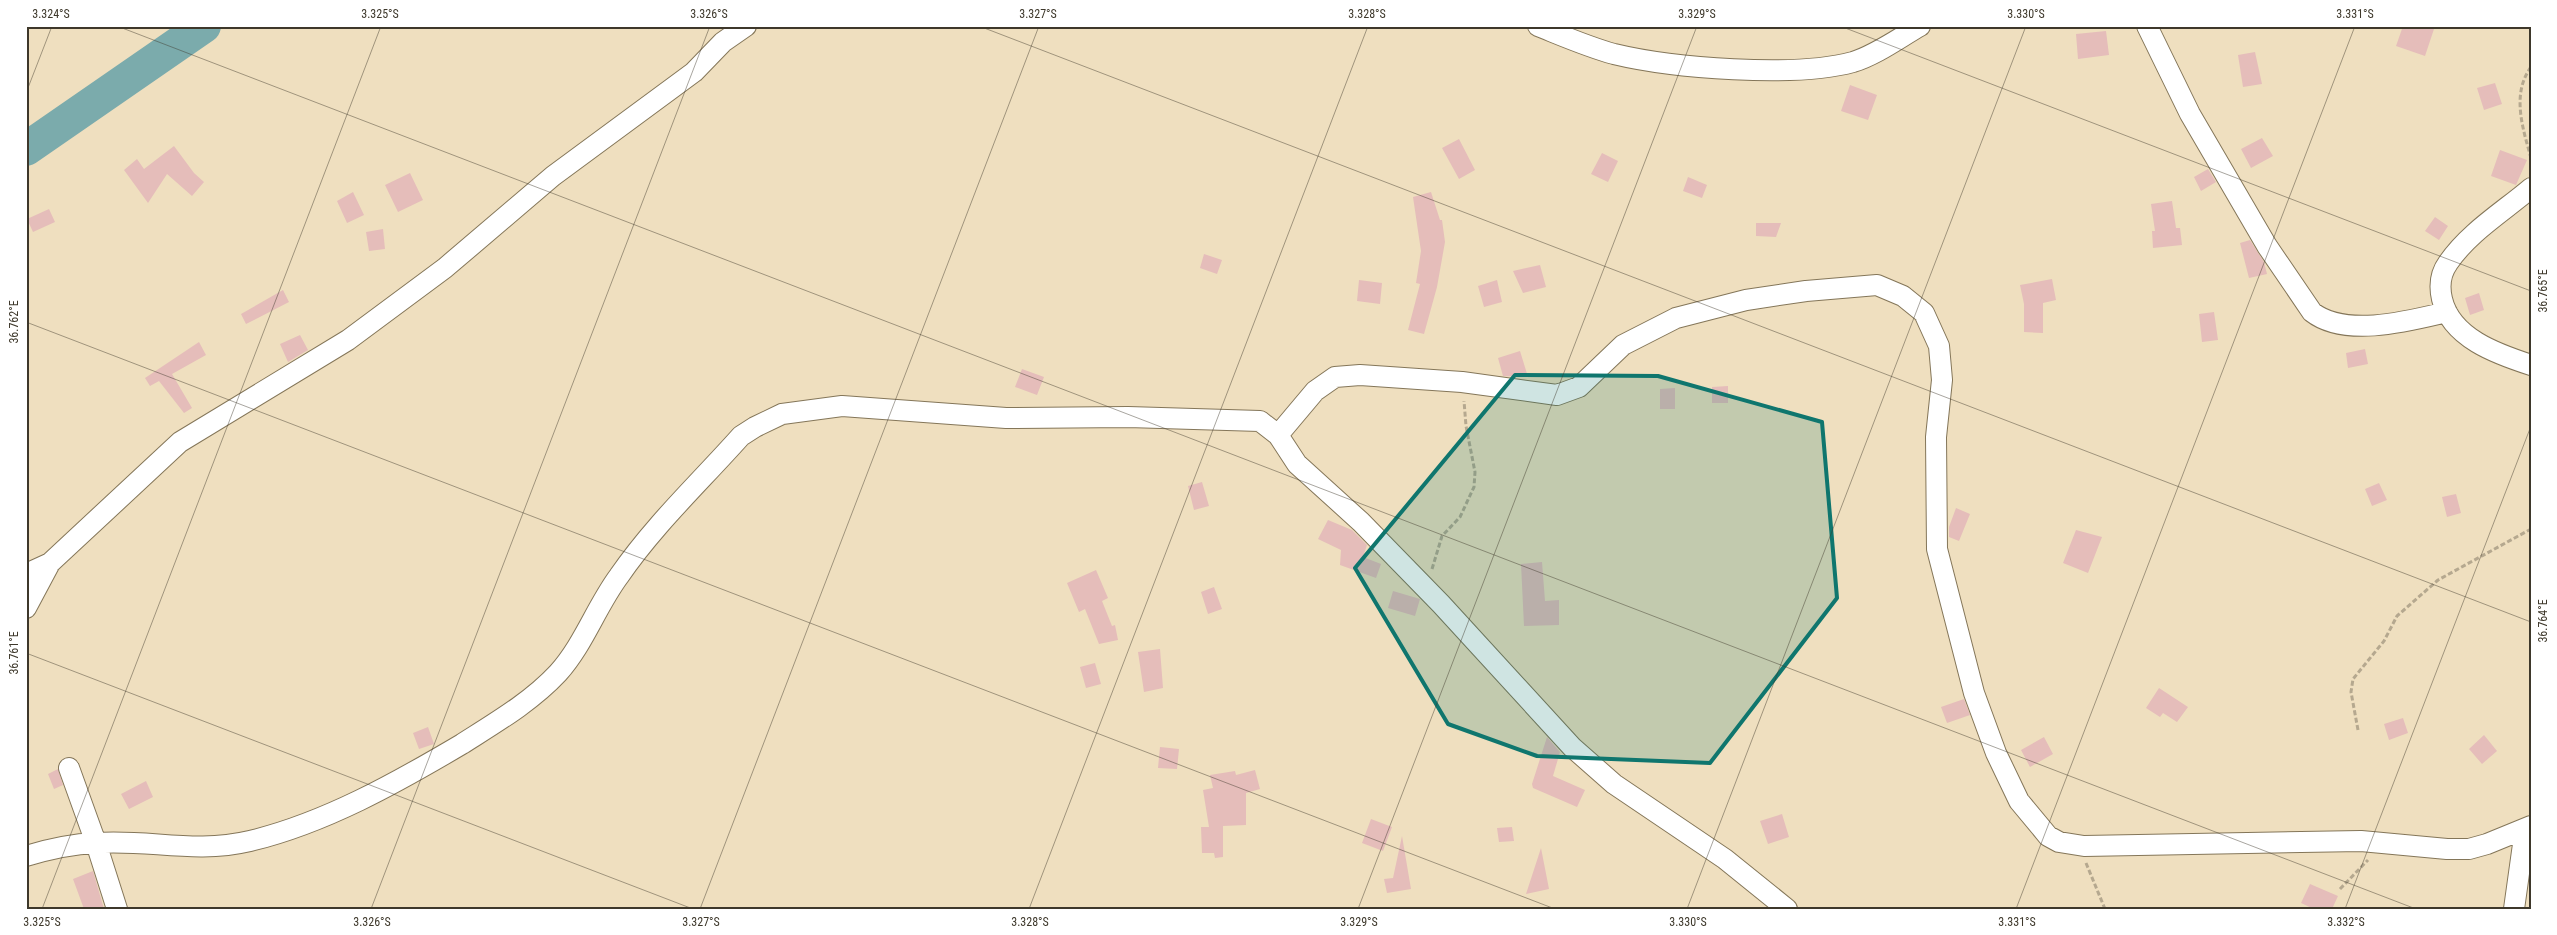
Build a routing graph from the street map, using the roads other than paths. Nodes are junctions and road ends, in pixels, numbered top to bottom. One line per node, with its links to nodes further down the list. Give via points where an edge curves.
1 (746, 26): 9 (street, via 723,42 688,76 553,176 407,297 348,340 180,442)
2 (1538, 26): 3 (street, via 1615,54 1747,70 1807,68 1853,62)
3 (1920, 26)
4 (2147, 26): 6 (street, via 2190,114 2267,246 2312,312 2321,319 2343,326 2418,319)
5 (2531, 188): 6 (street, via 2469,240 2448,263 2441,275 2440,292)
6 (2447, 312): 7 (street, via 2456,326 2475,341)
7 (2531, 365)
8 (1278, 435): 13 (street, via 1315,391 1335,377 1360,375 1462,382 1547,395 1565,394 1579,387 1614,352 1634,338 1676,318 1746,300 1877,285 1915,304 1927,319 1939,346 1942,380 1936,436 1937,549 1974,693 1996,752 2019,801 2048,836 2059,842 2084,846 2333,841 2447,849 2469,848); 14 (street, via 1260,421 1248,419 1006,418 842,406 782,414 741,436 659,526 618,577 582,641 557,674 482,732 352,803 283,832 223,846 177,848); 17 (street, via 1298,464 1361,522 1540,714 1593,766 1636,800 1725,859)
9 (50, 563): 10 (street); 11 (street)
10 (26, 574)
11 (26, 608)
12 (69, 768): 14 (street)
13 (2528, 828): 18 (street)
14 (96, 843): 15 (street); 16 (street)
15 (26, 856)
16 (117, 909)
17 (1787, 909)
18 (2514, 909)

